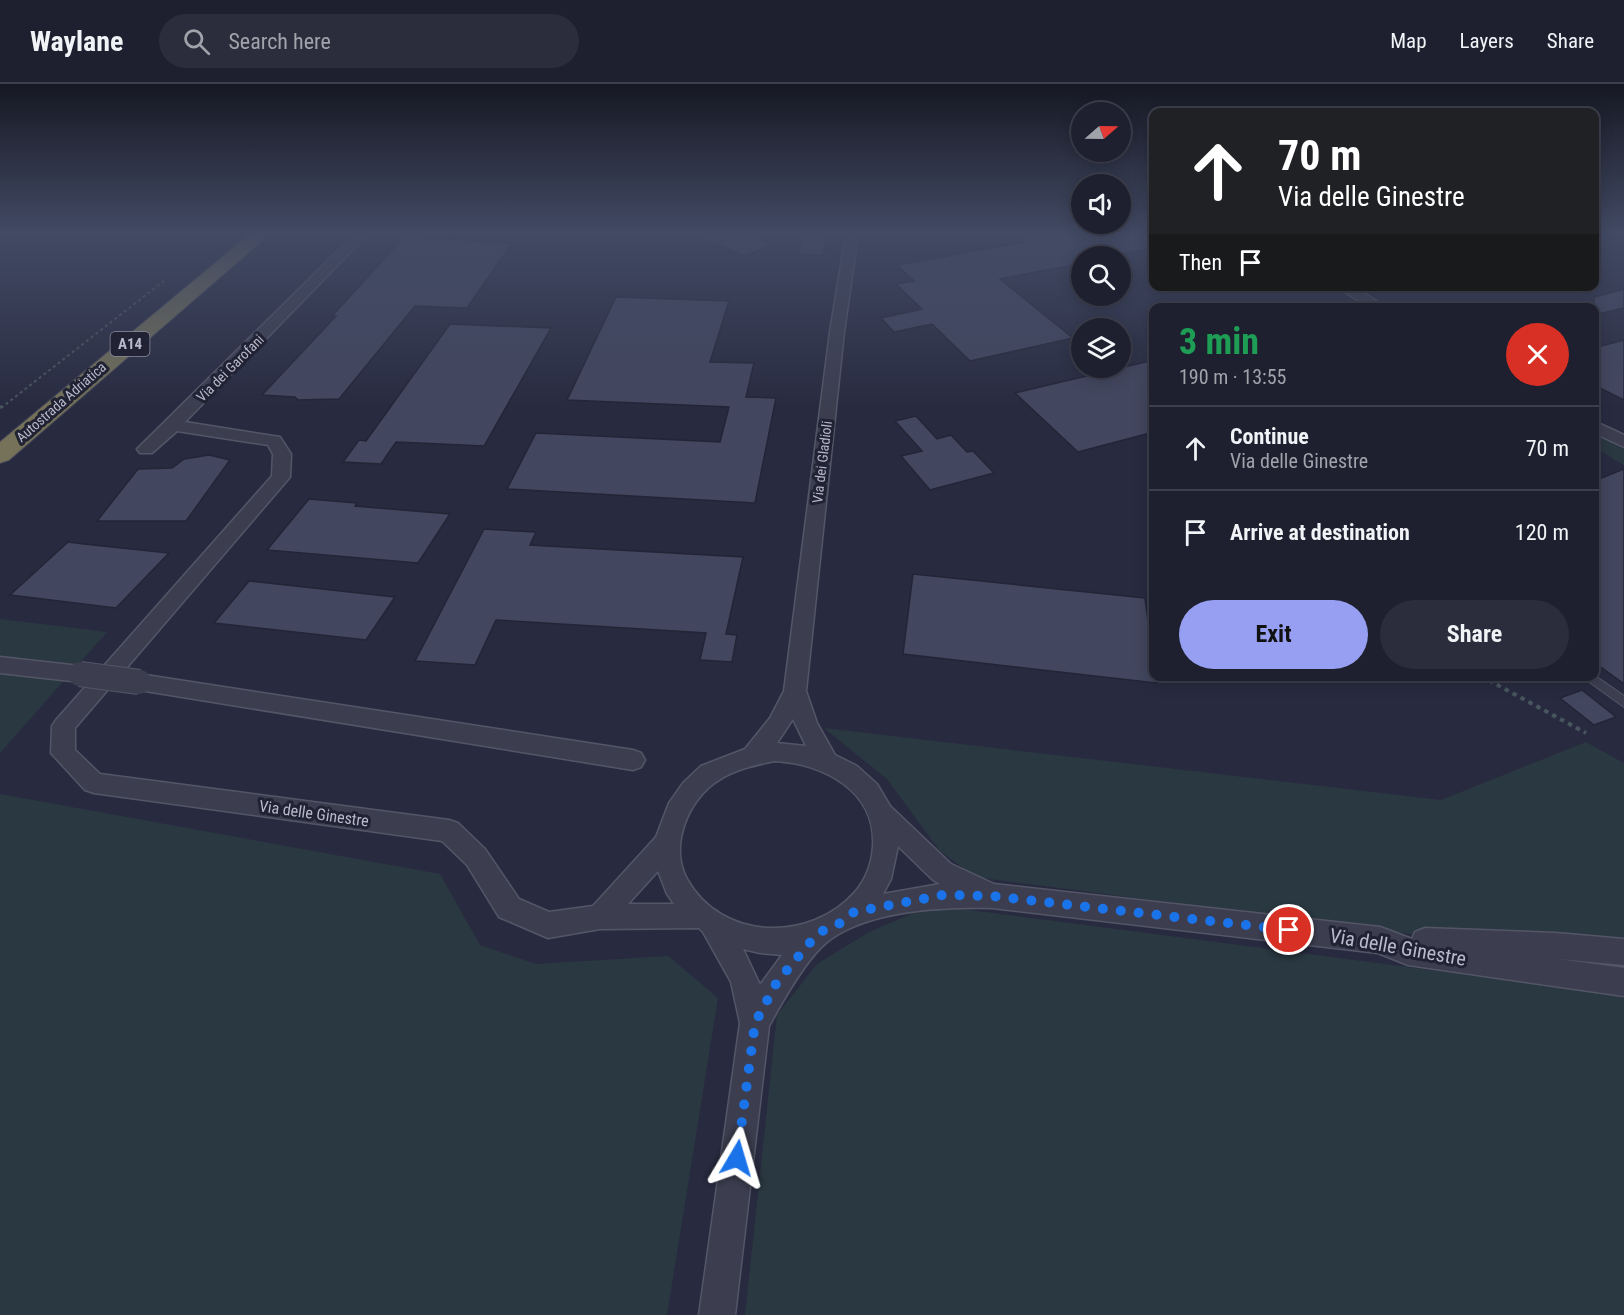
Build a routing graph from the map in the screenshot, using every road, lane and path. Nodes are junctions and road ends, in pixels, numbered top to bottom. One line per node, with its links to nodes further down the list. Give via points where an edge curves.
1 (150, 291): 8 (path)
2 (173, 291): 11 (highway, Autostrada Adriatica / A14)
3 (193, 291): 14 (highway, Autostrada Adriatica / A14)
4 (305, 291): 9 (street, Via dei Garofani)
5 (843, 291): 18 (street, Via dei Gladioli)
6 (1351, 291): 7 (street)
7 (1371, 303)
8 (0, 408)
9 (173, 425): 13 (street, Via dei Garofani); 28 (street, Via delle Ginestre, via 274,441 282,454 281,477 64,726 63,753 94,783 449,831 477,857 509,908 548,925)
10 (1599, 429): 12 (street)
11 (0, 434)
12 (1624, 442)
13 (146, 449)
14 (0, 455)
15 (0, 665): 22 (street, bridge, via 139,682)
16 (1490, 681): 20 (path)
17 (1594, 681): 19 (lane)
18 (795, 691): 21 (street, Via dei Gladioli, via 779,724); 23 (street, Via dei Gladioli, via 806,724)
19 (1624, 702)
20 (1586, 733)
21 (753, 756): 23 (street, Via dei Gladioli, via 793,753); 25 (street, Via dei Gladioli, via 740,758 709,774 687,794 671,824)
22 (633, 760)
23 (827, 762): 24 (street, Via dei Gladioli, via 849,774 872,797)
24 (881, 813): 26 (street, Via delle Ginestre, via 942,872); 27 (street, Via dei Gladioli, via 887,845 884,870 866,901)
25 (667, 842): 28 (street); 29 (street, Via dei Gladioli, via 671,875 686,903)
26 (992, 896): 27 (street, Via delle Ginestre, via 943,895); 31 (street, Via delle Ginestre)
27 (854, 912): 30 (street, Via dei Gladioli, via 843,922)
28 (600, 917): 29 (street, Via delle Ginestre)
29 (709, 921): 30 (street, Via dei Gladioli, via 744,938 786,942); 34 (street, Via dei Gladioli, via 744,978)
30 (818, 933): 34 (street, Via dei Gladioli, via 777,982)
31 (1380, 940): 32 (street); 33 (street, Via delle Ginestre, via 1408,952)
32 (1624, 952)
33 (1624, 982)
34 (755, 1023): 35 (street, Via dei Gladioli)
35 (717, 1315)

